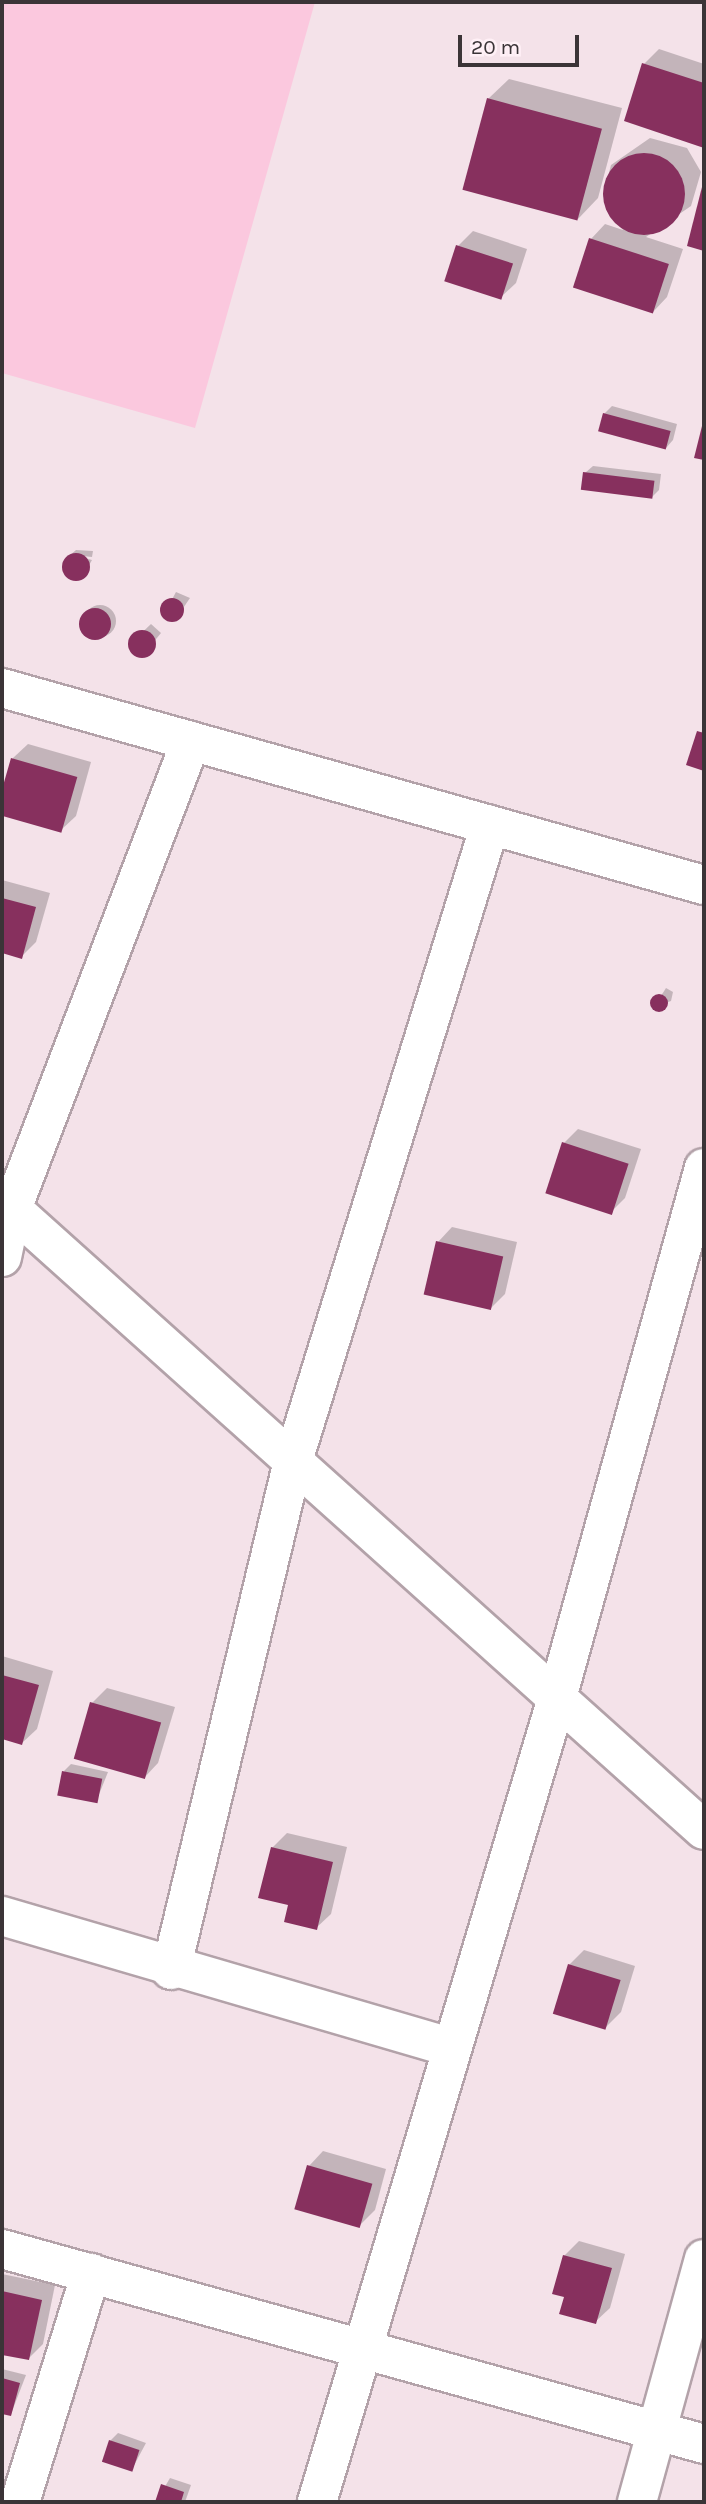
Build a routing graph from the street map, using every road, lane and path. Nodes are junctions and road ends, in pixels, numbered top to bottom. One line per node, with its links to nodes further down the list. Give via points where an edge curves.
1 (2, 688): 2 (street)
2 (191, 741): 3 (street); 6 (street)
3 (491, 825): 4 (street); 8 (street)
4 (704, 885)
5 (704, 1168): 9 (street)
6 (7, 1204): 7 (street); 8 (street)
7 (2, 1257)
8 (293, 1461): 9 (street); 12 (street)
9 (558, 1698): 10 (street); 13 (street)
10 (704, 1830)
11 (2, 1916): 12 (street)
12 (171, 1970): 13 (street)
13 (451, 2047): 17 (street)
14 (2, 2249): 16 (street)
15 (704, 2259): 18 (street)
16 (91, 2273): 17 (street); 20 (street)
17 (362, 2348): 18 (street); 21 (street)
18 (659, 2432): 19 (street); 22 (street)
19 (704, 2444)
20 (20, 2502)
21 (317, 2502)
22 (637, 2502)

